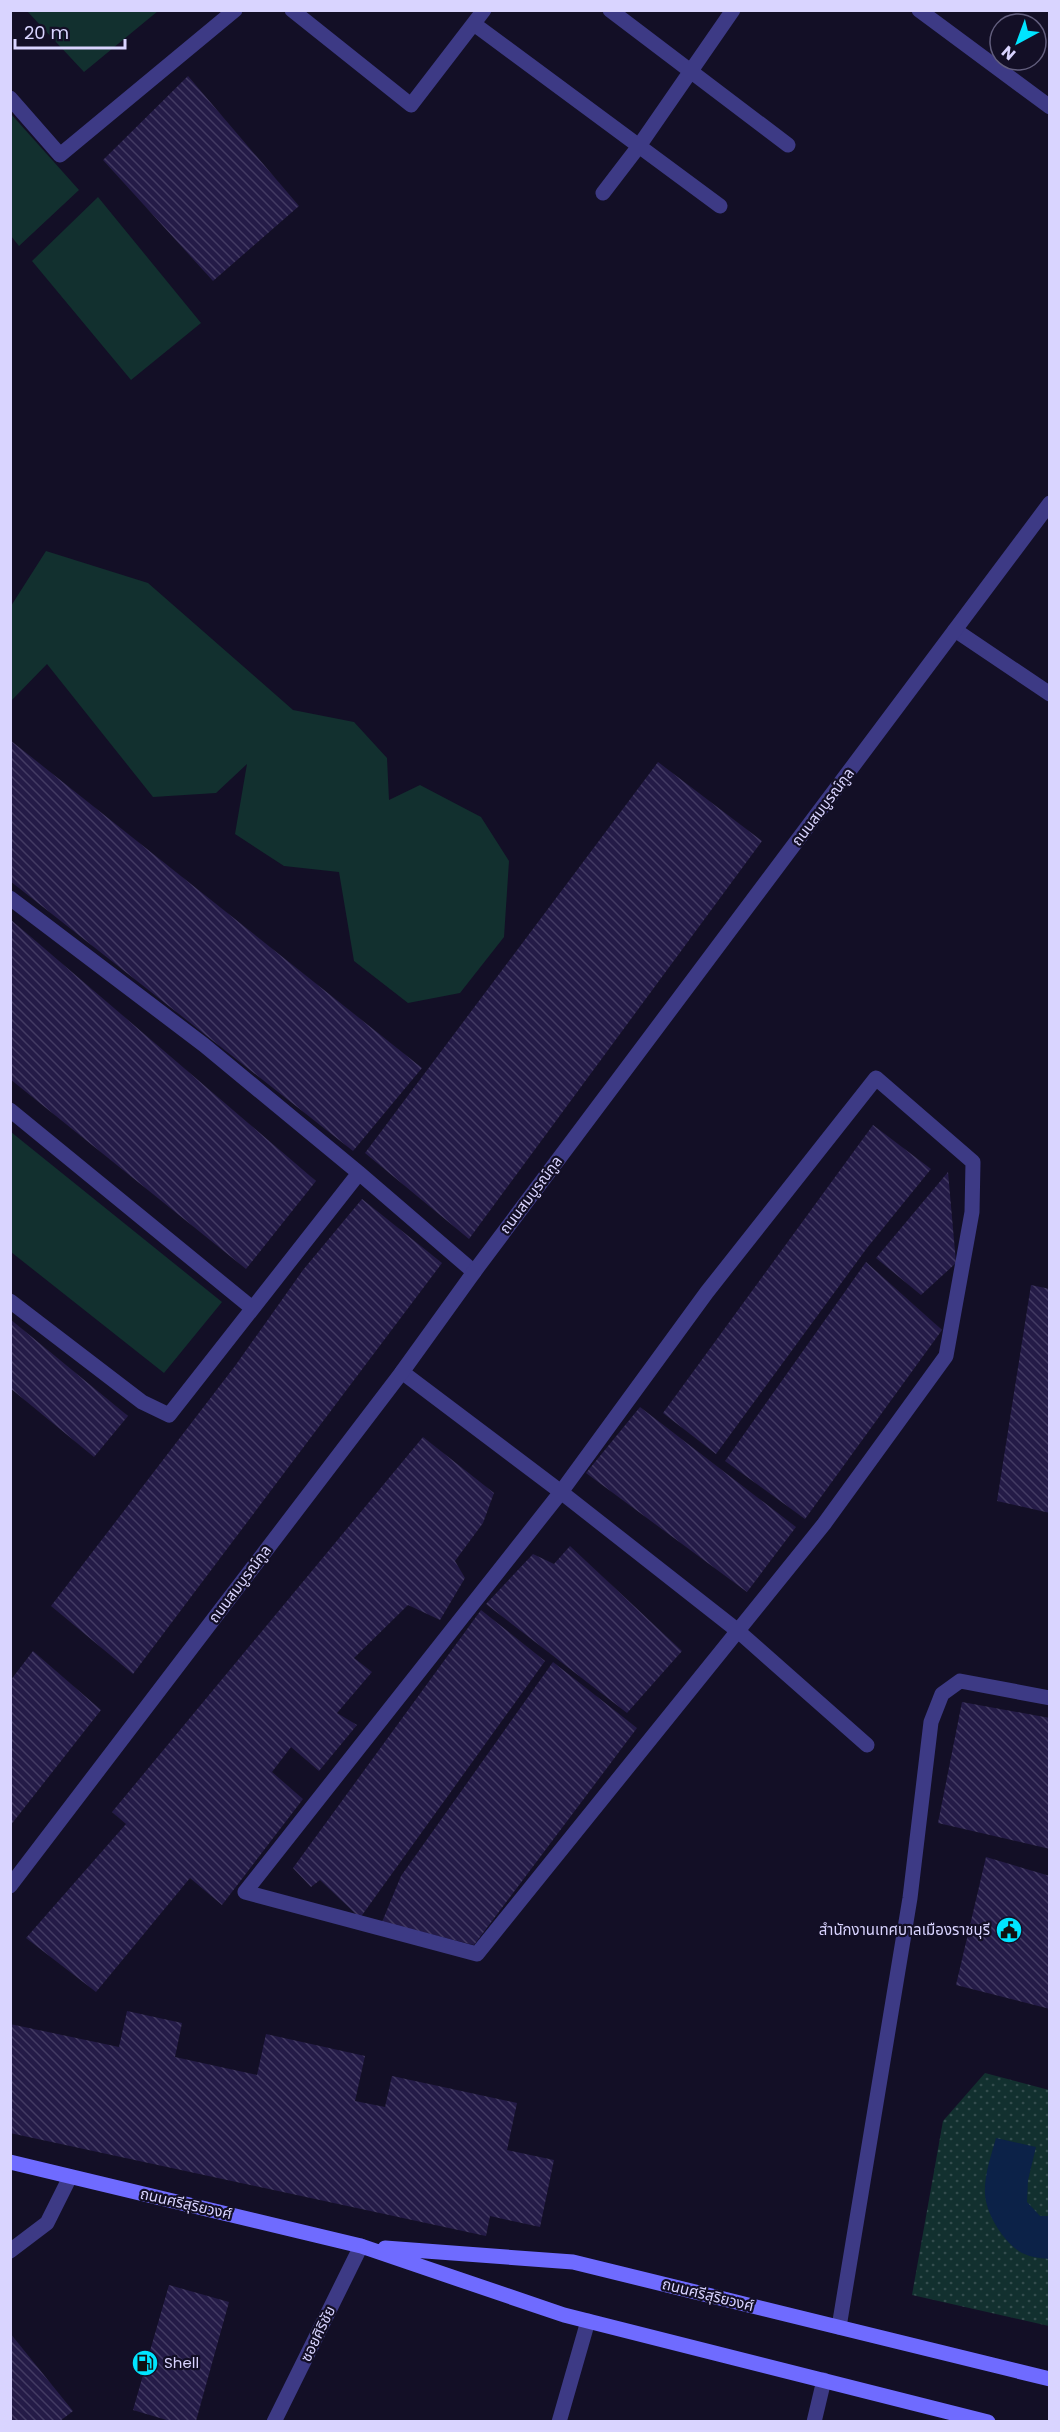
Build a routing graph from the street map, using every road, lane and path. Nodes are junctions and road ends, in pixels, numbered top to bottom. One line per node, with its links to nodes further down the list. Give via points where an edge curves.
1 (235, 10): 9 (street, via 60,155)
2 (292, 10): 7 (street, via 411,105)
3 (484, 10): 7 (street)
4 (610, 10): 8 (street)
5 (733, 10): 8 (street)
6 (919, 10): 10 (street)
7 (474, 24): 12 (street)
8 (691, 72): 11 (street); 12 (street)
9 (10, 98)
10 (1050, 107)
11 (788, 145)
12 (639, 146): 13 (street); 14 (street)
13 (603, 193)
14 (720, 206)
15 (1050, 503): 16 (street, ถนนสมบูรณ์กูล)
16 (956, 630): 17 (street); 21 (street, ถนนสมบูรณ์กูล)
17 (1050, 694)
18 (10, 898): 20 (street, via 204,1045)
19 (10, 1110): 23 (street)
20 (359, 1173): 21 (street); 23 (street)
21 (474, 1272): 24 (street, ถนนสมบูรณ์กูล)
22 (10, 1301): 23 (street, via 142,1402 169,1416)
23 (252, 1308)
24 (402, 1372): 25 (street); 29 (street, ถนนสมบูรณ์กูล)
25 (561, 1492): 26 (street); 26 (street, via 245,1892 477,1954); 26 (street, via 707,1292 876,1078 973,1162 972,1212 946,1356 824,1524)
26 (738, 1631): 28 (street)
27 (1050, 1698): 35 (street, via 960,1681 942,1694 931,1722 910,1898)
28 (867, 1744)
29 (10, 1886)
30 (10, 2162): 31 (main road, ถนนศรีสุริยวงศ์)
31 (70, 2177): 32 (main road, ถนนศรีสุริยวงศ์); 33 (street, via 47,2223)
32 (361, 2246): 34 (main road, ถนนศรีสุริยวงศ์); 35 (main road, ถนนศรีสุริยวงศ์, via 573,2262); 38 (street, ซอยศิริชัย)
33 (10, 2251)
34 (588, 2321): 37 (main road, ถนนศรีสุริยวงศ์); 39 (street)
35 (839, 2327): 36 (main road, ถนนศรีสุริยวงศ์)
36 (1050, 2379)
37 (824, 2380): 40 (street); 41 (main road, ถนนศรีสุริยวงศ์)
38 (274, 2421)
39 (559, 2421)
40 (814, 2421)
41 (988, 2421)

